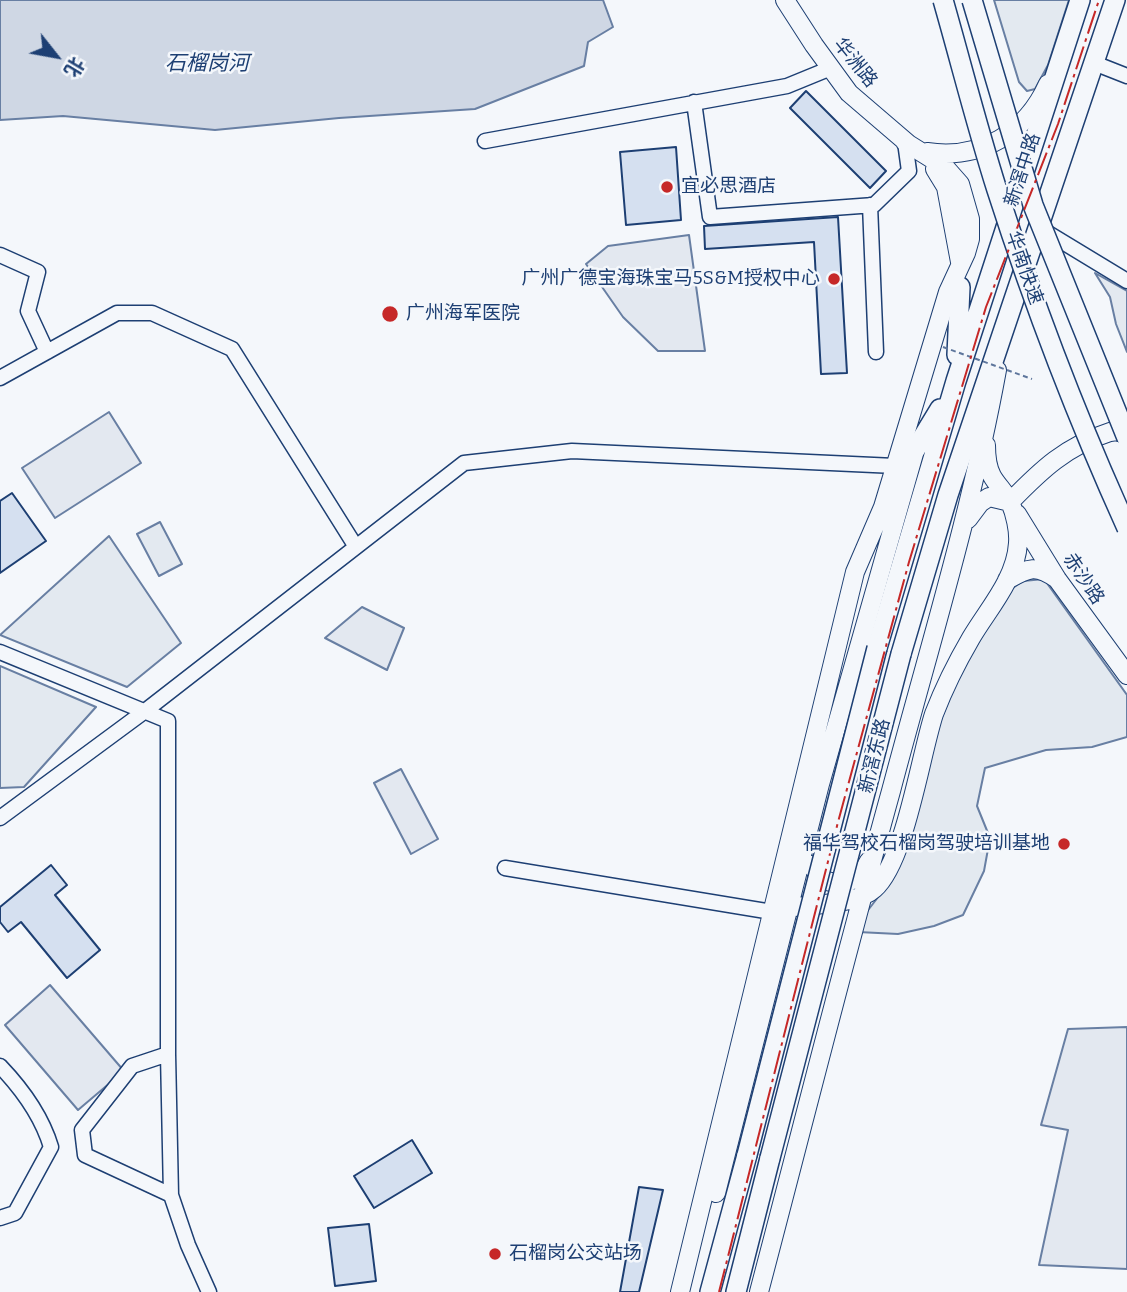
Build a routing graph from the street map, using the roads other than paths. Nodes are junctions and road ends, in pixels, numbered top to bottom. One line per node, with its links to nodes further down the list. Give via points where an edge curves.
1 (785, 0): 8 (main road, 华洲路)
2 (943, 0): 29 (highway, 华南快速, bridge, via 993,176 1056,360)
3 (972, 0): 25 (highway, 华南快速, bridge, via 1033,205)
4 (1080, 0): 6 (highway, 新滘中路)
5 (1115, 0): 7 (highway, 新滘中路)
6 (1062, 54): 12 (main road, via 1044,94 1023,123 1002,140 947,155); 23 (highway, 新滘中路)
7 (1094, 63): 9 (street); 14 (highway, 新滘中路)
8 (831, 68): 10 (street, via 787,86); 12 (main road, 华洲路, via 849,93)
9 (1127, 76)
10 (694, 102): 11 (street); 13 (street, via 710,217)
11 (485, 141)
12 (905, 142): 13 (street, via 909,171); 16 (main road, 华洲路, via 925,157 946,187)
13 (870, 205): 21 (street)
14 (1039, 228): 17 (street); 19 (highway, 新滘东路)
15 (0, 255): 20 (street, via 37,272 28,311)
16 (960, 264): 18 (main road, 华洲路); 27 (main road)
17 (1127, 281)
18 (960, 287): 23 (highway)
19 (1006, 321): 24 (main road); 53 (highway, 新滘东路, bridge, via 901,654)
20 (47, 352): 22 (street); 31 (street, via 117,313 152,313 232,349)
21 (876, 352)
22 (0, 378)
23 (956, 381): 26 (highway); 52 (highway, 新滘东路, bridge, via 877,648)
24 (986, 431): 28 (main road, 赤沙路, via 990,474); 30 (main road)
25 (1127, 437): 28 (main road, via 1110,432 1066,450)
26 (915, 450): 38 (main road)
27 (895, 466): 31 (street, via 572,451 464,463); 42 (main road, via 876,527 855,572)
28 (1010, 502): 30 (main road, via 989,497 979,503); 32 (main road, 赤沙路); 33 (main road, via 1018,543)
29 (1127, 528)
30 (960, 535): 39 (main road)
31 (356, 547): 36 (street)
32 (1057, 579): 33 (main road, via 1034,568); 35 (main road, 赤沙路)
33 (1007, 580): 41 (main road, via 971,638 935,712 891,866)
34 (0, 652): 36 (street)
35 (1127, 675)
36 (145, 712): 37 (street); 45 (street, via 169,721)
37 (0, 818)
38 (804, 849): 39 (main road, via 822,880 843,885 861,874); 42 (main road)
39 (874, 850): 41 (main road)
40 (505, 868): 42 (street)
41 (862, 897): 42 (main road); 44 (main road)
42 (780, 910): 43 (main road); 50 (main road)
43 (780, 942): 44 (main road, via 799,920 824,915 840,925); 51 (main road)
44 (848, 949): 54 (main road)
45 (168, 1054): 47 (street); 47 (street, via 132,1066 82,1130 85,1156)
46 (0, 1066): 48 (street, via 46,1129 51,1147 15,1213)
47 (171, 1195): 49 (street)
48 (0, 1218)
49 (209, 1292)
50 (680, 1292)
51 (691, 1292)
52 (710, 1292)
53 (736, 1292)
54 (759, 1292)

